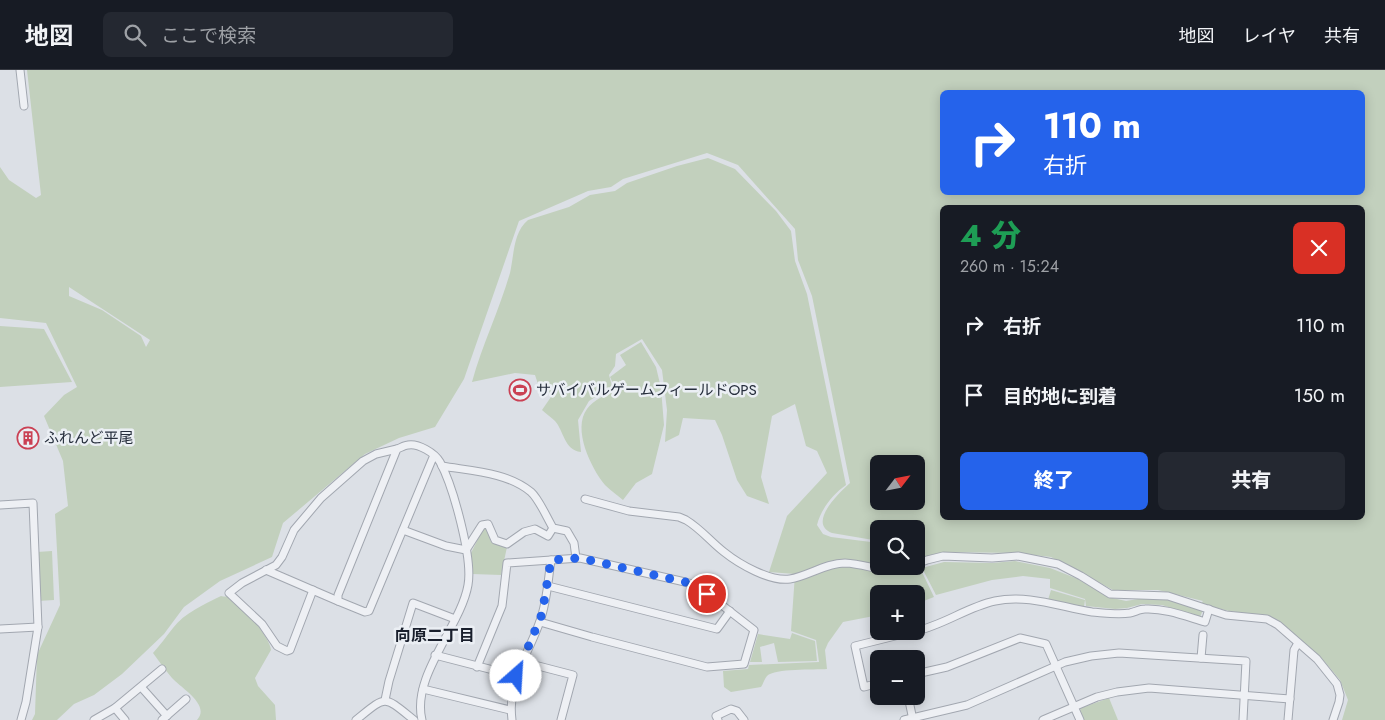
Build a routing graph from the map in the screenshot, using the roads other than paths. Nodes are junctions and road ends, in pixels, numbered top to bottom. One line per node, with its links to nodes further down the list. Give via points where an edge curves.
1 (20, 70): 2 (street)
2 (24, 106)
3 (397, 449): 4 (street, via 408,445); 15 (street, via 363,461 322,498 294,530 282,558); 18 (street)
4 (434, 455): 5 (street); 9 (street)
5 (442, 466): 8 (street, via 511,480 532,493); 10 (street, via 452,488)
6 (585, 499): 14 (street, via 630,511 679,517 735,559 772,578 790,579 840,563)
7 (0, 505): 23 (street, via 33,504)
8 (553, 528): 10 (street, via 548,536 535,529 524,532 507,544 495,540 488,524 482,525); 11 (street, via 567,531 574,543)
9 (403, 530): 10 (street); 18 (street, via 369,611)
10 (466, 550): 21 (street, via 468,584)
11 (576, 558): 12 (street); 20 (street, via 696,585)
12 (551, 560): 16 (street); 33 (street, via 507,563 502,606)
13 (925, 561): 19 (street, via 943,556 1018,556 1058,564 1110,594 1168,596)
14 (870, 567)
15 (266, 570): 17 (street); 17 (street, via 229,593 262,624 277,646 288,652)
16 (548, 586): 20 (street, via 717,629); 22 (street)
17 (313, 590): 18 (street)
18 (338, 601)
19 (1209, 609): 24 (street, via 1204,622 1164,610 1144,609 1118,614 1010,599 982,605); 28 (street, via 1267,619)
20 (730, 610): 22 (street, via 754,630 744,664 731,666 707,667)
21 (455, 619): 29 (street); 43 (street, via 413,603)
22 (540, 622): 31 (street)
23 (38, 627): 25 (street); 50 (street)
24 (925, 628)
25 (0, 630)
26 (1202, 635): 30 (street)
27 (879, 640): 37 (street, via 855,646 864,687)
28 (1298, 643): 42 (street, via 1294,650); 65 (street, via 1338,684 1340,695)
29 (435, 655): 33 (street); 39 (street)
30 (1201, 658): 32 (street, via 1119,653 1091,656); 40 (street, via 1246,661)
31 (523, 662): 36 (street); 57 (street, via 573,674)
32 (1056, 666): 35 (street, via 1046,644 1020,638 947,667); 45 (street); 49 (street, via 967,705)
33 (477, 667): 36 (street)
34 (162, 669): 38 (street)
35 (925, 672)
36 (516, 676): 47 (street)
37 (870, 686)
38 (142, 688): 46 (street); 48 (street)
39 (423, 689): 47 (street); 55 (street, via 419,708)
40 (1245, 695): 42 (street); 45 (street, via 1149,688 1117,692); 63 (street)
41 (186, 699): 48 (street)
42 (1290, 699): 64 (street)
43 (385, 700): 53 (street, via 379,701); 54 (street)
44 (910, 705): 49 (street)
45 (1074, 706): 61 (street); 62 (street)
46 (115, 708): 51 (street); 52 (street)
47 (510, 710): 56 (street)
48 (165, 718)
49 (913, 719): 60 (street)
50 (21, 720)
51 (94, 720)
52 (125, 720)
53 (356, 720)
54 (414, 720)
55 (422, 720)
56 (512, 720)
57 (561, 720)
58 (718, 720): 59 (street, via 716,716 731,709)
59 (744, 720)
60 (904, 720)
61 (1043, 720)
62 (1080, 720)
63 (1243, 720)
64 (1288, 720)
65 (1333, 720)

